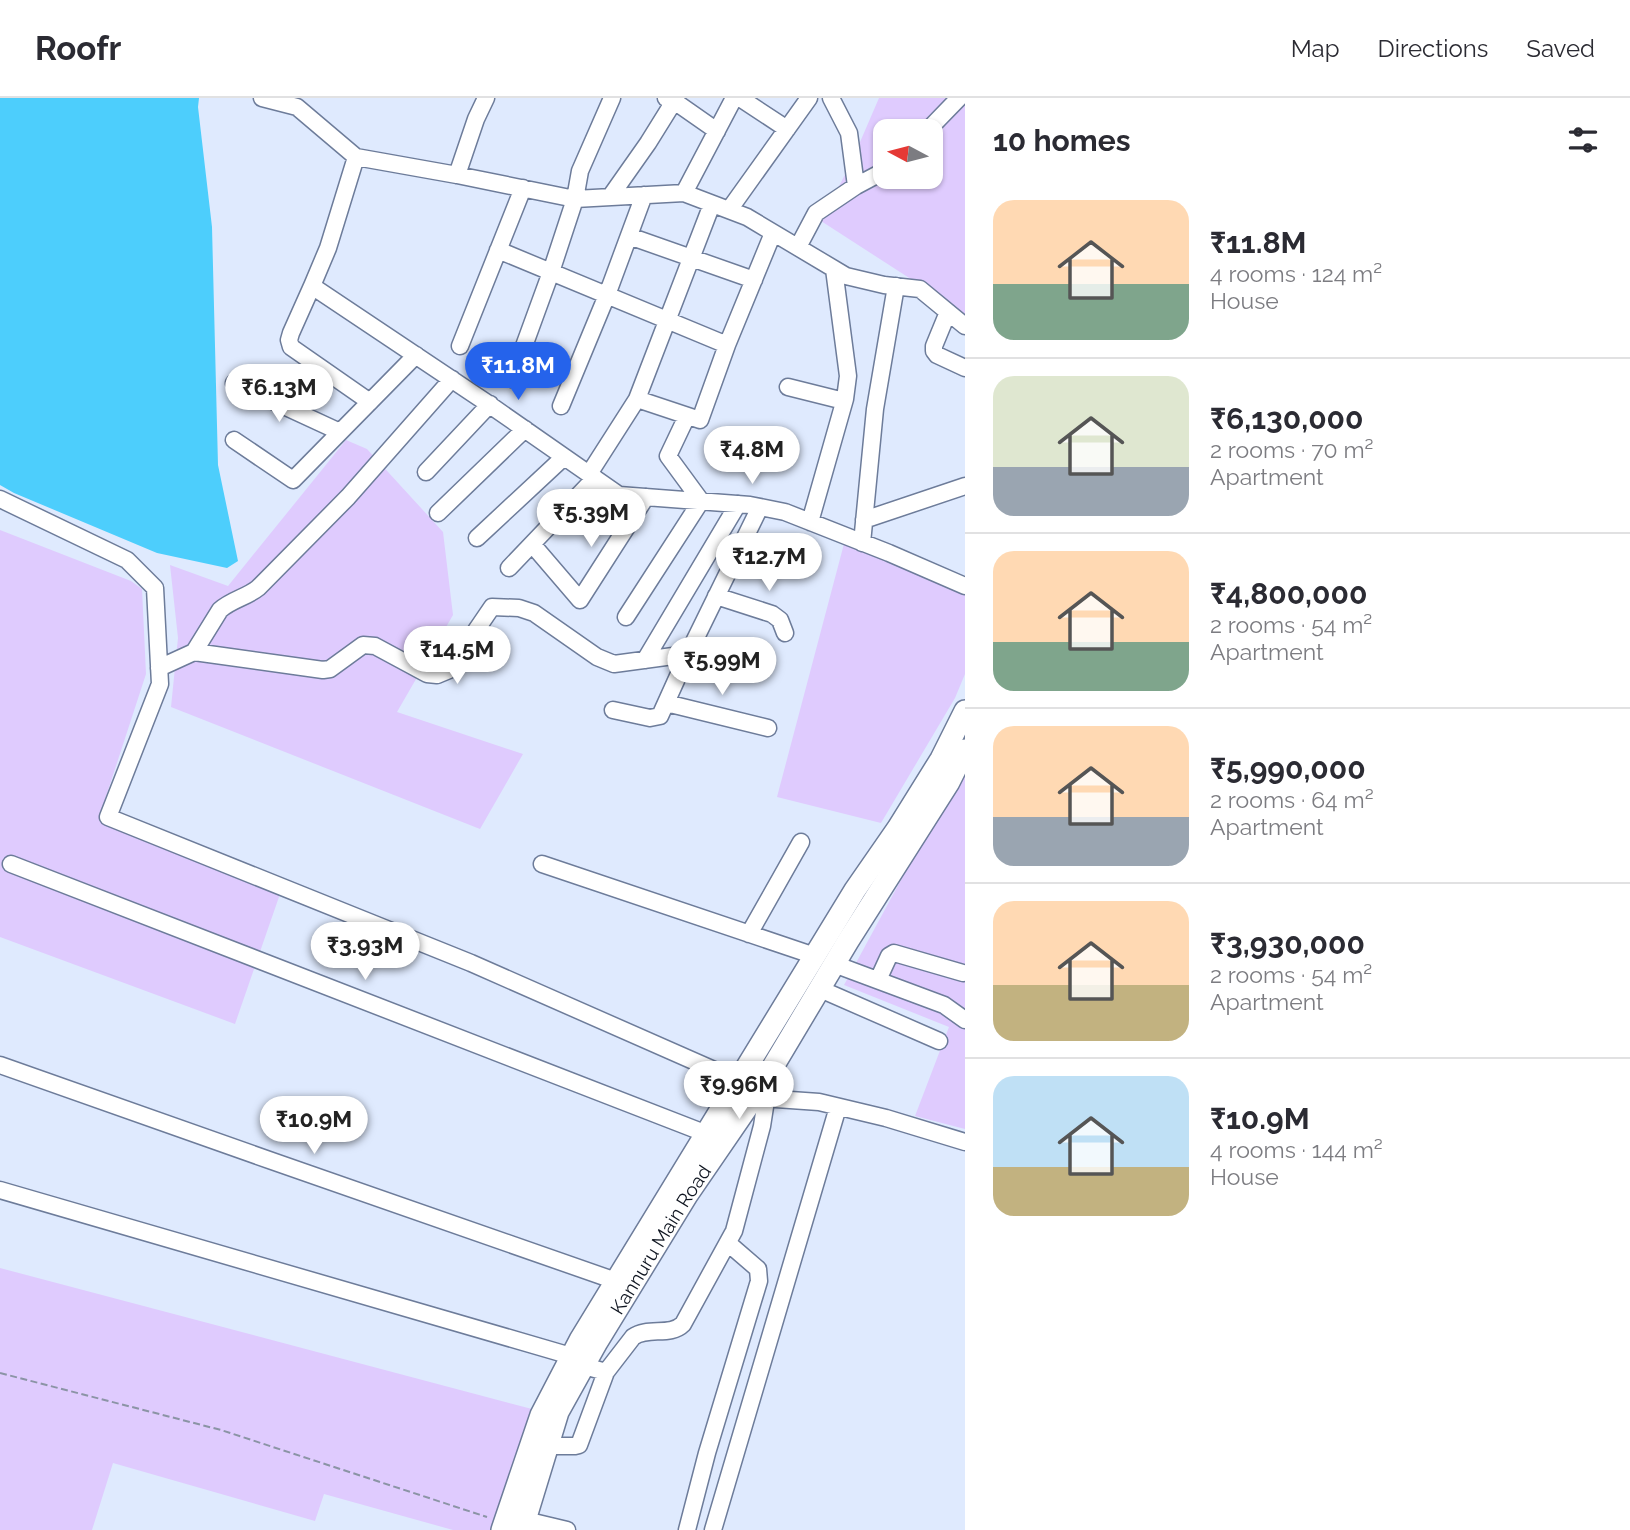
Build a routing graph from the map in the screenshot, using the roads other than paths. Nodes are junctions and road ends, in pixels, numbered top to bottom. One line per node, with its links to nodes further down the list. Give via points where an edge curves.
1 (262, 98): 13 (street, via 297,107)
2 (486, 98): 14 (street)
3 (612, 98): 21 (street, via 580,171)
4 (734, 98): 12 (street)
5 (740, 98): 11 (street)
6 (809, 98): 11 (street)
7 (831, 98): 16 (street, via 849,133)
8 (959, 98): 10 (street)
9 (672, 99): 12 (street); 20 (street, via 649,143)
10 (939, 119)
11 (787, 129): 23 (street)
12 (717, 131): 18 (street)
13 (356, 157): 14 (street); 32 (street)
14 (457, 174): 17 (street)
15 (873, 177): 16 (street)
16 (856, 186): 26 (street, via 816,213)
17 (523, 188): 21 (street); 27 (street)
18 (684, 193): 19 (street); 22 (street)
19 (644, 195): 20 (street); 25 (street)
20 (610, 197): 21 (street)
21 (575, 199): 30 (street)
22 (712, 204): 23 (street); 28 (street)
23 (729, 210): 24 (street)
24 (774, 233): 26 (street); 31 (street)
25 (629, 236): 28 (street); 34 (street)
26 (798, 247): 29 (street)
27 (498, 250): 30 (street); 39 (street)
28 (691, 258): 31 (street); 36 (street)
29 (834, 269): 33 (street, via 846,276); 48 (street, via 848,376)
30 (551, 272): 34 (street); 43 (street)
31 (754, 280): 38 (street)
32 (312, 286): 40 (street); 47 (street, via 291,333 291,347)
33 (896, 286): 35 (street, via 920,289); 65 (street, via 875,409)
34 (607, 295): 36 (street); 50 (street)
35 (948, 312): 37 (street); 41 (street, via 934,351)
36 (667, 320): 38 (street); 46 (street)
37 (965, 326)
38 (727, 345): 51 (street, via 700,420)
39 (460, 346)
40 (416, 355): 42 (street); 47 (street)
41 (965, 368)
42 (452, 379): 49 (street); 75 (street, via 348,497 258,588 220,610)
43 (512, 379)
44 (234, 383): 53 (street)
45 (788, 387): 48 (street)
46 (637, 399): 51 (street); 57 (street)
47 (370, 401): 53 (street)
48 (844, 401): 66 (street)
49 (489, 404): 52 (street); 56 (street)
50 (561, 406)
51 (687, 416): 61 (street, via 668,456)
52 (525, 429): 55 (street); 64 (street)
53 (340, 432): 54 (street, via 293,480)
54 (234, 440)
55 (564, 457): 57 (street); 67 (street)
56 (426, 472)
57 (592, 476): 59 (street, via 619,495); 69 (street)
58 (965, 486): 65 (street)
59 (646, 497): 61 (street); 69 (street, via 580,600)
60 (0, 499): 78 (street, via 127,560 155,589)
61 (701, 501): 62 (street); 73 (street)
62 (738, 504): 63 (street); 77 (street)
63 (760, 507): 66 (street); 72 (street)
64 (438, 513)
65 (864, 520): 68 (street)
66 (810, 522): 68 (street)
67 (477, 538)
68 (862, 542): 71 (street)
69 (532, 544): 70 (street)
70 (509, 568)
71 (965, 586)
72 (716, 596): 74 (street, via 772,614); 76 (street)
73 (626, 617)
74 (785, 633)
75 (194, 652): 77 (street, via 323,670 363,645 375,646 437,675 449,670 492,607 534,614 614,664); 78 (street)
76 (688, 654): 77 (street); 79 (street)
77 (645, 660)
78 (159, 668): 95 (street, via 160,684 108,817 471,963)
79 (666, 703): 80 (street, via 660,716 650,718); 82 (street)
80 (613, 710)
81 (965, 711): 88 (main road, via 942,759 855,890)
82 (768, 728)
83 (965, 750): 88 (main road, Kannuru Main Road, via 950,782)
84 (801, 842): 87 (street)
85 (11, 864): 98 (street)
86 (542, 864): 87 (street)
87 (749, 934): 88 (street)
88 (825, 960): 90 (street); 91 (main road, Kannuru Main Road); 95 (main road)
89 (963, 973): 90 (street, via 894,953)
90 (878, 980): 92 (street, via 944,1006)
91 (820, 989): 93 (street); 96 (main road, Kannuru Main Road)
92 (965, 1020)
93 (939, 1041)
94 (0, 1065): 102 (street)
95 (739, 1081): 96 (street); 98 (main road)
96 (763, 1092): 97 (street, via 776,1099); 101 (street, via 762,1126); 103 (main road, Kannuru Main Road, via 687,1195)
97 (838, 1107): 99 (street); 109 (street)
98 (707, 1134): 102 (main road)
99 (965, 1142)
100 (0, 1190): 103 (street)
101 (729, 1244): 104 (street, via 680,1328 638,1334); 108 (street, via 758,1269 759,1281)
102 (616, 1280): 103 (main road)
103 (578, 1361): 104 (street); 105 (main road, Kannuru Main Road); 106 (main road, via 541,1415)
104 (606, 1372): 105 (street, via 579,1444)
105 (547, 1446): 106 (main road, Kannuru Main Road)
106 (513, 1526): 107 (street)
107 (567, 1530)
108 (687, 1530)
109 (713, 1530)

